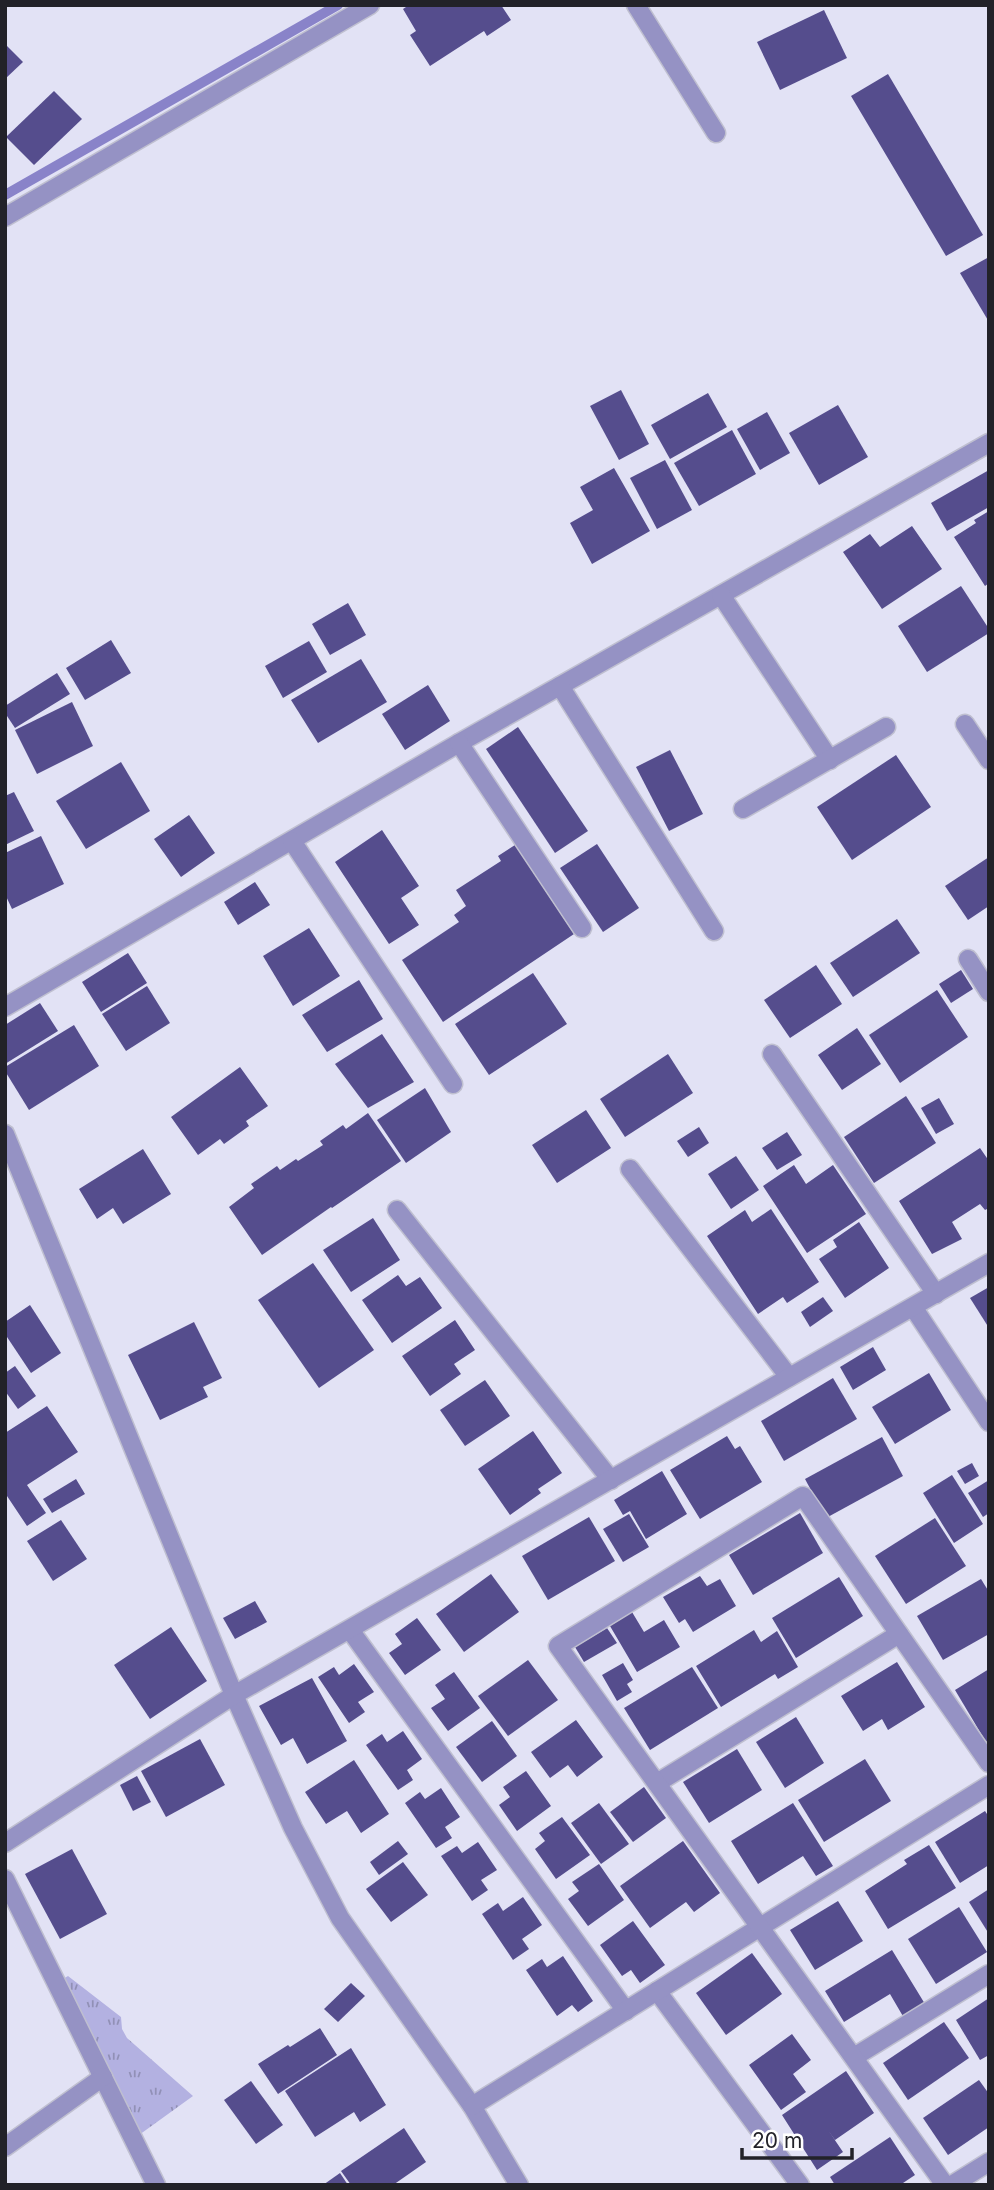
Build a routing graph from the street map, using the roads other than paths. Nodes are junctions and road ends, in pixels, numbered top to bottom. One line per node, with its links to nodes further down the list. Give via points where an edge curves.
1 (370, 5): 4 (street)
2 (636, 5): 3 (street)
3 (716, 134)
4 (5, 217)
5 (989, 443): 6 (street)
6 (721, 595): 7 (street); 11 (street)
7 (560, 686): 10 (street); 16 (street)
8 (965, 724): 12 (street)
9 (886, 727): 11 (street)
10 (459, 743): 14 (street); 15 (street)
11 (830, 760): 13 (street)
12 (989, 760)
13 (743, 809)
14 (292, 841): 19 (street); 21 (street)
15 (582, 928)
16 (714, 931)
17 (968, 959): 18 (street)
18 (989, 992)
19 (5, 1007)
20 (772, 1054): 26 (street)
21 (453, 1084)
22 (5, 1134): 33 (street)
23 (631, 1169): 28 (street)
24 (397, 1210): 30 (street)
25 (989, 1263): 26 (street)
26 (936, 1294): 27 (street)
27 (913, 1307): 28 (street); 29 (street)
28 (789, 1377): 30 (street)
29 (989, 1422)
30 (611, 1480): 31 (street)
31 (351, 1630): 33 (street); 42 (street)
32 (899, 1634): 34 (street); 35 (street); 35 (street, via 803,1496 558,1646)
33 (234, 1695): 37 (street); 45 (street, via 293,1828 340,1918)
34 (989, 1763)
35 (657, 1783): 39 (street)
36 (989, 1785): 39 (street)
37 (5, 1843)
38 (5, 1879): 44 (street)
39 (761, 1926): 41 (street); 43 (street)
40 (989, 1974): 43 (street)
41 (657, 1991): 42 (street); 50 (street)
42 (626, 2011): 45 (street)
43 (854, 2057): 51 (street)
44 (103, 2077): 46 (street); 48 (street)
45 (472, 2106): 49 (street)
46 (5, 2147)
47 (989, 2162): 52 (street)
48 (156, 2185)
49 (519, 2185)
50 (800, 2185)
51 (946, 2185)
52 (952, 2185)

